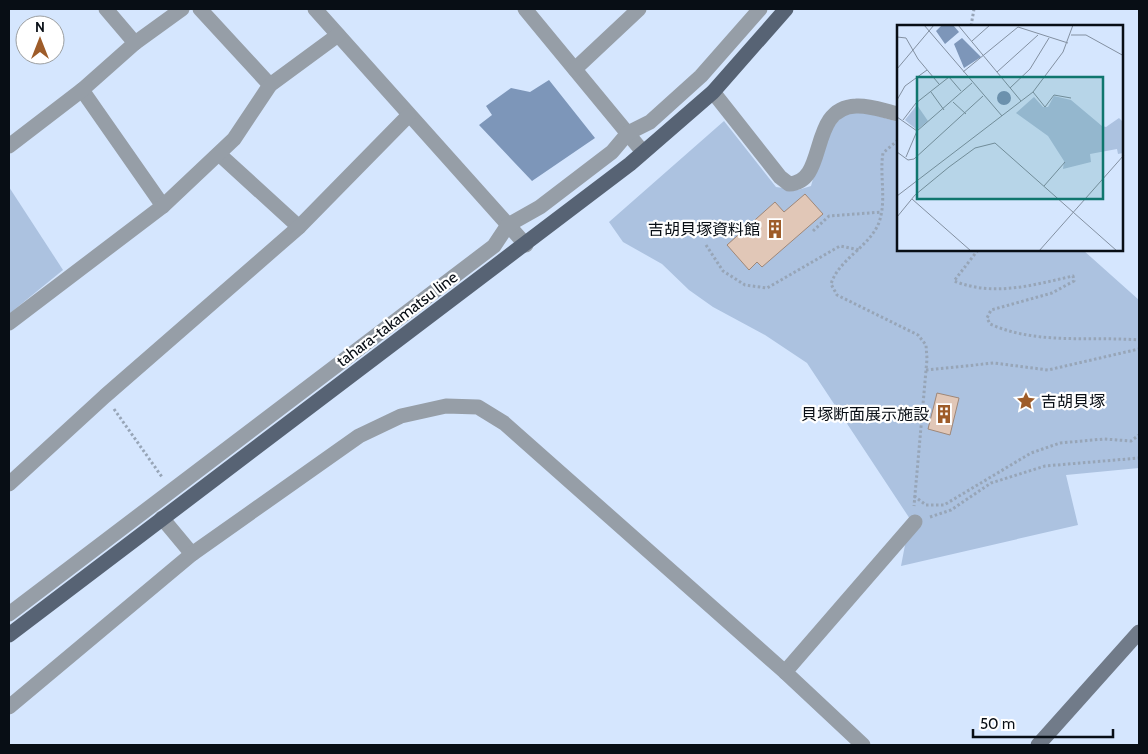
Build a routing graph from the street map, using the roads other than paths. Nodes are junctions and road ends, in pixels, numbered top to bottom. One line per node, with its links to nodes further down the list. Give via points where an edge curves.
1 (106, 9): 10 (street)
2 (182, 9): 10 (street)
3 (200, 9): 12 (street)
4 (315, 9): 9 (street)
5 (525, 9): 11 (street)
6 (639, 9): 11 (street)
7 (760, 9): 17 (street, via 701,76 650,122)
8 (786, 9): 14 (main road, tahara-takamatsu line)
9 (338, 36): 12 (street); 16 (street)
10 (135, 43): 13 (street)
11 (575, 69): 17 (street)
12 (270, 85): 20 (street, via 234,139)
13 (82, 90): 18 (street); 21 (street)
14 (713, 92): 15 (street, via 789,184 798,184 808,176 826,125 844,109 869,106); 19 (main road, tahara-takamatsu line)
15 (897, 114)
16 (408, 116): 22 (street); 23 (street)
17 (628, 133): 19 (street); 22 (street, via 612,152)
18 (9, 146)
19 (643, 152): 24 (main road, tahara-takamatsu line)
20 (219, 154): 21 (street); 23 (street)
21 (163, 206): 25 (street)
22 (508, 226): 24 (street); 30 (street, via 494,246)
23 (299, 227): 26 (street)
24 (526, 245): 27 (main road, tahara-takamatsu line)
25 (9, 323)
26 (9, 484)
27 (162, 518): 29 (street); 32 (main road, tahara-takamatsu line)
28 (915, 522): 33 (street)
29 (192, 554): 33 (street, via 358,436 401,416 446,406 478,407 504,423); 34 (street)
30 (9, 614)
31 (1139, 632): 36 (street)
32 (9, 635)
33 (785, 672): 35 (street)
34 (9, 707)
35 (863, 745)
36 (1038, 745)

